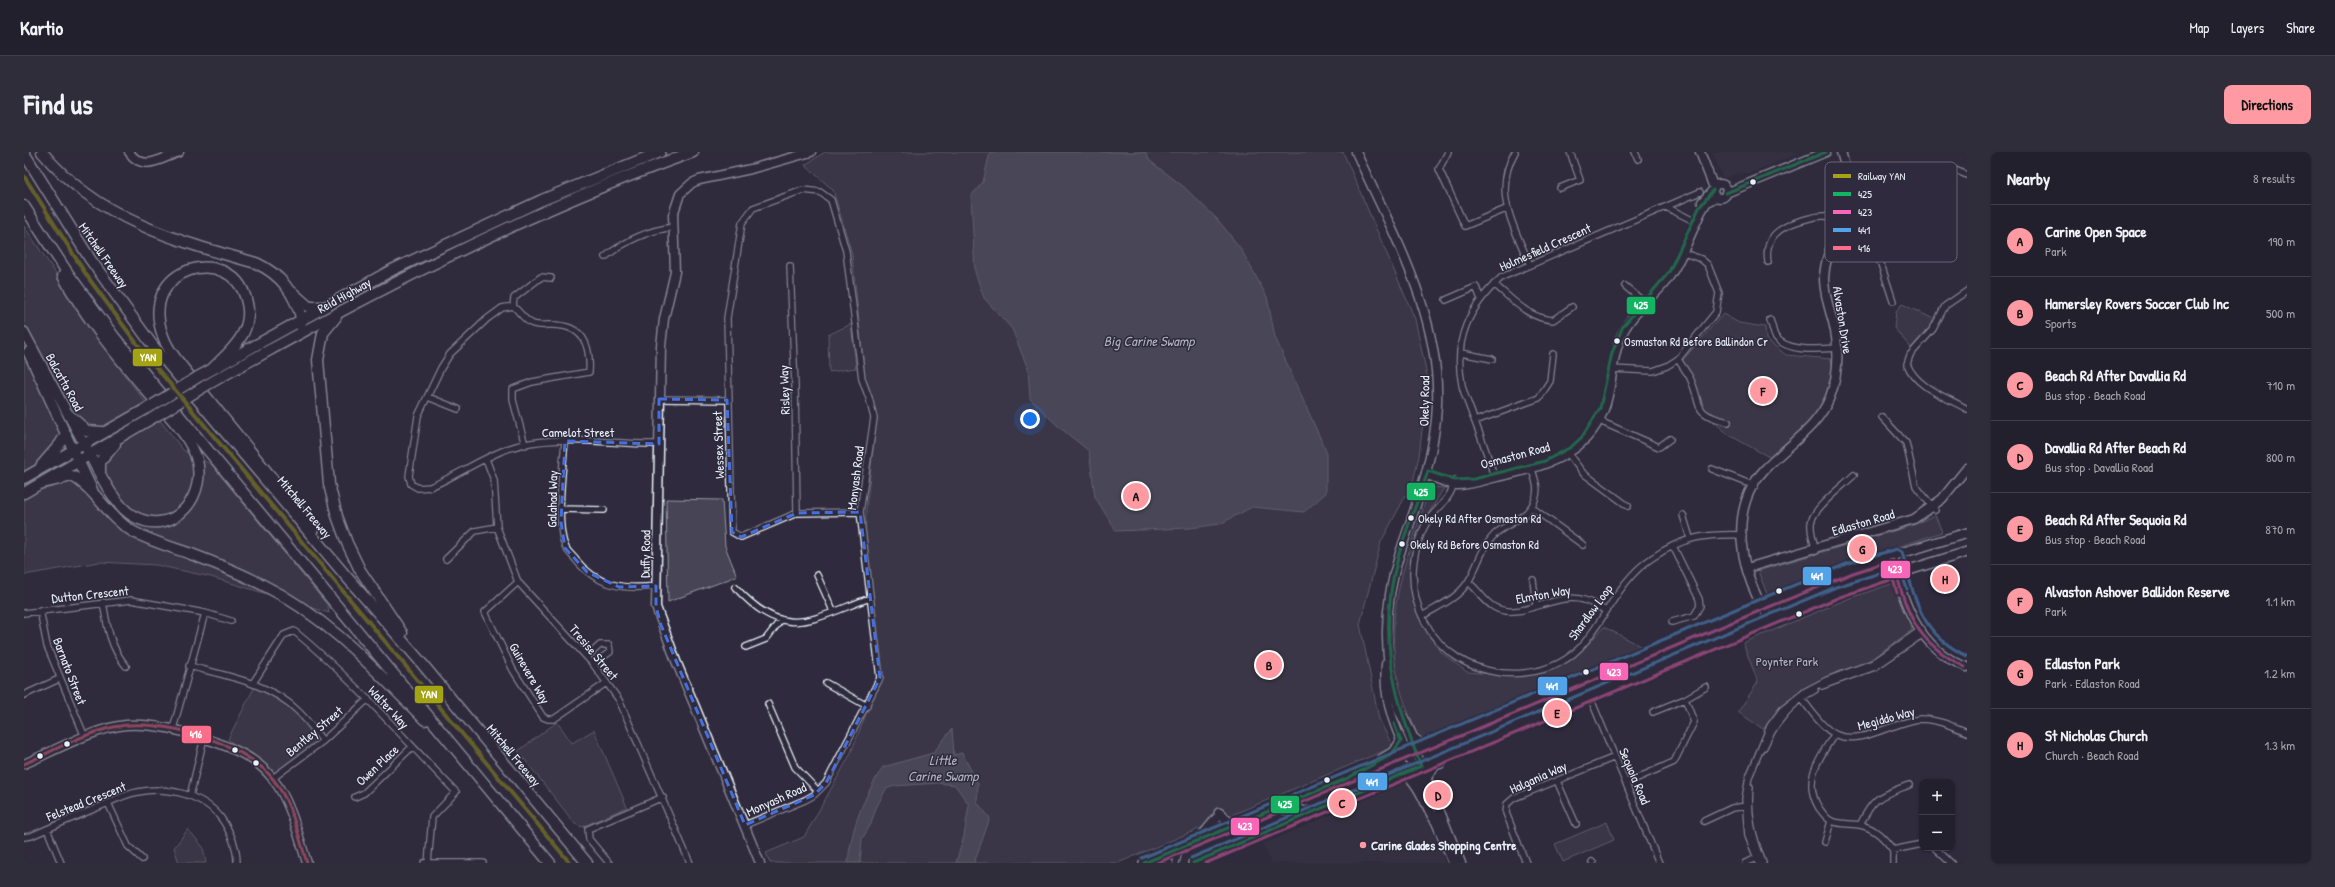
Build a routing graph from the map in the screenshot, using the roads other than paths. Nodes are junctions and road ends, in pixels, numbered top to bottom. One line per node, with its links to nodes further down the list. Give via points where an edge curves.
1 (42, 152): 50 (highway, via 61,173 96,202 160,233 256,263 277,275)
2 (179, 152): 20 (street, via 147,163 140,163)
3 (650, 152): 25 (highway)
4 (660, 152): 25 (highway, Reid Highway)
5 (677, 152): 22 (highway)
6 (693, 152): 22 (highway, Reid Highway)
7 (811, 152): 37 (street, Duffy Road, via 692,184 680,194 673,215)
8 (1356, 152): 99 (street, Okely Road, via 1411,275 1434,347 1438,404)
9 (1448, 152): 33 (street, via 1439,169 1465,226)
10 (1515, 152): 33 (street, via 1506,177)
11 (1570, 152): 28 (street, via 1580,180)
12 (1635, 152): 21 (street)
13 (1700, 152): 29 (street)
14 (1705, 152): 29 (street)
15 (1816, 152): 29 (street, via 1746,182)
16 (1826, 152): 29 (street, Osmaston Road)
17 (1841, 152): 23 (street, Alvaston Drive)
18 (1846, 152): 24 (street, Alvaston Drive)
19 (24, 153): 128 (highway, Mitchell Freeway, via 70,229 132,318)
20 (132, 155)
21 (1638, 160)
22 (667, 162): 58 (highway, Reid Highway, via 481,241 390,284)
23 (1844, 162)
24 (1848, 162)
25 (623, 166): 56 (highway, Reid Highway, via 542,200 429,253 355,289)
26 (1957, 171): 27 (street)
27 (1967, 175)
28 (1560, 188)
29 (1719, 190): 35 (street, Osmaston Road, via 1703,201)
30 (1700, 192): 32 (street, Holmesfield Crescent)
31 (24, 206): 38 (highway)
32 (1666, 207): 35 (street); 44 (street, Holmesfield Crescent)
33 (1506, 209): 44 (street)
34 (1825, 217): 41 (street, via 1816,216 1782,228 1769,241 1766,254)
35 (1694, 221): 39 (street, Osmaston Road)
36 (742, 223): 73 (street, Wessex Street, via 726,318); 113 (street, Monyash Road, via 753,208 803,190 820,192 831,200 846,251 862,379 874,418)
37 (674, 227): 40 (street, via 645,234); 72 (street, Duffy Road, via 675,272 662,335)
38 (40, 232): 98 (highway, via 74,295 104,338 189,442 199,468 199,478 189,506 180,514 170,520 150,521 141,520 127,511 116,499); 185 (highway, via 115,338)
39 (1681, 252): 54 (street, Osmaston Road); 67 (street, via 1701,259 1708,265 1719,293 1716,312)
40 (605, 257)
41 (1768, 262)
42 (1826, 262): 64 (street, Alvaston Drive, via 1824,279)
43 (1880, 262): 53 (street)
44 (1530, 265): 47 (street, Holmesfield Crescent, via 1502,277)
45 (790, 266): 114 (street, Risley Way)
46 (551, 278): 55 (street, via 541,277 514,298)
47 (1494, 284): 51 (street, Holmesfield Crescent); 57 (street, via 1539,319 1553,320)
48 (1625, 286): 54 (street)
49 (1967, 291): 75 (street, via 1945,306 1933,329 1910,355 1907,364 1909,370 1922,383)
50 (292, 292): 56 (highway, via 309,307); 59 (highway)
51 (1481, 299): 52 (street, via 1476,287); 65 (street, Holmesfield Crescent, via 1470,313 1462,336)
52 (1446, 300)
53 (1893, 301)
54 (1644, 302): 70 (street, Osmaston Road, via 1630,314 1618,333)
55 (513, 306): 71 (street, via 502,308 450,354); 88 (street, via 534,325 564,325 576,329 587,347 590,360 589,372 513,388 513,400)
56 (326, 307): 59 (highway, Reid Highway)
57 (1572, 307)
58 (340, 312): 63 (highway, Reid Highway); 152 (highway, via 323,333 318,360 329,484 337,516 360,570)
59 (302, 320): 63 (highway); 69 (highway, Reid Highway)
60 (1770, 320): 64 (street, via 1775,335 1782,343 1792,348)
61 (24, 332): 76 (main road, Balcatta Road)
62 (24, 339): 82 (main road, Balcatta Road, via 29,357)
63 (290, 339): 83 (highway, Reid Highway, bridge, via 205,386)
64 (1839, 348): 105 (street, Alvaston Drive, via 1833,386 1821,413 1810,428 1768,466)
65 (1461, 353): 68 (street); 79 (street, Holmesfield Crescent, via 1462,386)
66 (1553, 354): 79 (street, via 1550,381 1539,398)
67 (1678, 359): 70 (street, via 1653,371); 80 (street, via 1690,378 1698,406 1715,419)
68 (1492, 360)
69 (212, 369): 81 (highway, Reid Highway, bridge); 128 (highway, via 241,337 248,316 247,304 242,290 230,276 217,270 198,268 180,274 166,286 159,305 158,319 163,337 184,369 305,516)
70 (1611, 369): 78 (street, Osmaston Road)
71 (428, 397): 74 (street); 92 (street, Camelot Street, via 418,416 409,476 411,484 418,488 430,486 449,479)
72 (659, 399): 73 (street); 87 (street, Duffy Road)
73 (727, 400): 114 (street, Wessex Street, via 732,532 741,537)
74 (458, 409)
75 (1967, 410)
76 (69, 415): 81 (highway, via 87,431); 86 (main road, Balcatta Road)
77 (1882, 417): 111 (street, via 1906,443 1916,486)
78 (1597, 420): 84 (street, via 1659,447); 90 (street, Osmaston Road)
79 (1475, 421): 101 (street, Holmesfield Crescent)
80 (1728, 422)
81 (105, 432): 86 (highway, Reid Highway)
82 (66, 434): 89 (main road, Balcatta Road); 97 (highway)
83 (122, 437): 91 (highway, Reid Highway); 98 (highway, via 100,462)
84 (1670, 439)
85 (565, 441): 87 (street, Camelot Street); 88 (street, Camelot Street); 110 (street, Galahad Way)
86 (84, 444): 89 (highway, Reid Highway); 91 (highway)
87 (659, 444): 133 (street, Duffy Road)
88 (524, 445): 92 (street, Camelot Street)
89 (74, 450): 93 (highway); 97 (highway, Reid Highway)
90 (1568, 453): 94 (street, Osmaston Road); 108 (street, via 1583,473)
91 (90, 455): 93 (highway, Reid Highway); 98 (highway)
92 (486, 458): 116 (street, Tresise Street, via 494,480)
93 (79, 461): 104 (highway, Reid Highway); 107 (highway)
94 (1531, 467): 101 (street, Osmaston Road); 109 (street, via 1538,492)
95 (1712, 469): 105 (street)
96 (1967, 470): 111 (street, Edlaston Road)
97 (35, 472): 102 (highway, Reid Highway)
98 (100, 473)
99 (1427, 473): 103 (street, Osmaston Road); 153 (street, Okely Road, via 1391,590 1387,624)
100 (1854, 475): 122 (street, via 1820,508 1812,520)
101 (1494, 476): 103 (street, Osmaston Road)
102 (24, 478)
103 (1454, 482): 144 (street, Shardlow Loop, via 1450,495 1427,523 1417,548 1413,575 1417,604)
104 (43, 483): 106 (highway, Reid Highway); 107 (highway, via 72,476)
105 (1755, 485): 118 (street, Alvaston Drive, via 1743,513)
106 (24, 493)
107 (95, 497): 185 (highway, via 106,510 131,530 262,584 306,610 354,648)
108 (1628, 506)
109 (1531, 508): 120 (street); 132 (street, via 1496,533 1488,542)
110 (562, 509): 112 (street); 133 (street, Galahad Way, via 561,522 566,548 587,572 603,582 619,587)
111 (1934, 509): 122 (street, Edlaston Road, via 1905,522)
112 (604, 510)
113 (860, 512): 114 (street, Wessex Street); 135 (street, Monyash Road)
114 (797, 513)
115 (1683, 515): 119 (street)
116 (497, 527): 125 (street, via 475,531); 131 (street, Tresise Street)
117 (1967, 533): 124 (main road)
118 (1743, 535): 119 (street, Shardlow Loop, via 1707,534); 126 (street, Alvaston Drive)
119 (1690, 538): 121 (street, Shardlow Loop)
120 (1583, 545)
121 (1673, 546): 140 (street, Shardlow Loop, via 1663,550 1637,569); 148 (street, via 1700,606 1694,616)
122 (1816, 550): 126 (street, Edlaston Road)
123 (1967, 552): 127 (main road)
124 (1895, 554): 127 (street); 137 (main road, via 1852,568)
125 (446, 559)
126 (1749, 569): 137 (street, Alvaston Drive)
127 (1899, 572): 145 (main road, via 1838,592); 149 (street)
128 (345, 575): 152 (highway, Mitchell Freeway)
129 (817, 575): 141 (street)
130 (1533, 580): 138 (street)
131 (518, 582): 151 (street, Tresise Street); 160 (street, Guinevere Way, via 485,612 513,670 543,717 554,719)
132 (1468, 582): 138 (street, Elmton Way, via 1481,597 1506,611); 144 (street, via 1454,598)
133 (656, 586): 209 (street, Duffy Road, via 659,619)
134 (735, 587): 146 (street, via 752,605)
135 (870, 598): 141 (street); 170 (street, Monyash Road, via 880,678)
136 (103, 602): 139 (street, Dutton Crescent); 143 (street, Dutton Crescent, via 131,600); 156 (street, via 108,632 117,656)
137 (1762, 604): 145 (street, Alvaston Drive); 180 (main road)
138 (1536, 605): 140 (street, Elmton Way, via 1584,599)
139 (40, 610): 142 (street, Dutton Crescent); 159 (street, Barnato Street, via 47,646)
140 (1606, 611): 144 (street, Shardlow Loop, via 1584,643 1570,656 1544,669 1513,674 1485,671 1451,654 1438,641)
141 (833, 612): 146 (street, via 796,623)
142 (24, 613)
143 (205, 613): 147 (street, Dutton Crescent); 157 (street)
144 (1422, 616)
145 (1769, 620): 165 (main road)
146 (780, 621): 150 (street, via 766,639)
147 (231, 622)
148 (1672, 622)
149 (1923, 631): 154 (street, via 1944,649); 158 (street, via 1943,654); 166 (street, via 1875,667 1823,686); 201 (street, via 1873,663 1815,685 1782,710 1765,734 1754,762 1746,786)
150 (746, 647)
151 (587, 657): 155 (street, Tresise Street); 155 (street, via 600,645 609,645 610,652)
152 (419, 660): 230 (highway, Mitchell Freeway)
153 (1388, 660): 171 (street, Okely Road); 178 (street, Okely Road, via 1385,664 1386,696)
154 (1967, 662)
155 (593, 664): 160 (street, Tresise Street)
156 (126, 666)
157 (189, 666): 161 (street); 173 (street)
158 (1967, 666)
159 (59, 679): 164 (street); 176 (street, Barnato Street)
160 (606, 682): 198 (street, Tresise Street, via 619,700)
161 (253, 683): 167 (street, Walter Way, via 284,635 294,631 319,651); 179 (street, via 284,700 299,712)
162 (826, 683): 170 (street)
163 (1706, 687): 168 (street)
164 (24, 695)
165 (1590, 697): 182 (main road); 184 (street, Sequoia Road)
166 (1802, 698): 175 (street, via 1820,723); 201 (street, via 1771,732 1750,783)
167 (368, 699): 179 (street, Bentley Street); 181 (street, Walter Way)
168 (1685, 699): 172 (street); 193 (street, via 1694,722 1674,762)
169 (768, 704): 195 (street, via 795,767)
170 (866, 706): 195 (street, Monyash Road, via 838,763)
171 (1398, 708): 180 (main road, via 1413,738); 183 (street, Okely Road)
172 (1653, 712)
173 (173, 729): 176 (street, via 125,725); 177 (street)
174 (1967, 732): 175 (street, Megiddo Way, via 1931,720 1919,719 1856,738)
175 (1834, 735): 207 (street, via 1819,758 1812,778 1812,797)
176 (86, 737): 186 (street)
177 (204, 738): 189 (street, via 236,749); 196 (street)
178 (1401, 740): 183 (street, Okely Road); 191 (main road, via 1391,755)
179 (323, 741): 189 (street, Bentley Street)
180 (1424, 746): 183 (main road)
181 (412, 747): 197 (street, Owen Place, via 364,793); 227 (street, Walter Way, via 456,792 432,817)
182 (1465, 749): 187 (main road); 190 (main road, via 1435,765)
183 (1411, 752): 187 (street); 191 (main road)
184 (1615, 757): 192 (street, Halgania Way); 193 (street, Sequoia Road)
185 (463, 758): 229 (highway)
186 (24, 764)
187 (1418, 768): 188 (main road); 190 (street); 205 (street)
188 (1404, 773): 203 (main road); 205 (main road, via 1417,786)
189 (273, 778): 225 (street, via 293,818)
190 (1426, 778): 238 (street)
191 (1346, 779): 199 (main road)
192 (1557, 781): 208 (street); 239 (street, Halgania Way, via 1514,798 1507,804 1506,813)
193 (1626, 783): 240 (street, Sequoia Road)
194 (1909, 786): 210 (street, via 1884,795 1870,805)
195 (818, 791): 209 (street, Monyash Road, via 805,800)
196 (190, 796): 200 (street, Felstead Crescent, via 170,791 138,792); 224 (street, Felstead Crescent, via 206,803 227,826 233,840)
197 (355, 797)
198 (663, 797): 231 (street, via 588,829 589,839); 232 (street, Tresise Street)
199 (1300, 798): 202 (main road); 203 (main road, via 1296,805 1299,810)
200 (108, 803): 212 (street, Felstead Crescent); 220 (street, via 128,846)
201 (1747, 806): 206 (street, via 1732,808); 221 (street)
202 (1278, 807): 204 (main road, via 1288,810); 211 (main road)
203 (1319, 810): 204 (main road)
204 (1296, 819): 236 (main road)
205 (1435, 820): 237 (street)
206 (1704, 821)
207 (1831, 821): 210 (street); 215 (street)
208 (1576, 824)
209 (745, 825): 233 (street, Duffy Road)
210 (1860, 825): 218 (street, via 1878,832)
211 (1234, 827): 214 (main road); 214 (main road, via 1218,816 1212,827)
212 (47, 829): 213 (street, Felstead Crescent); 223 (street)
213 (24, 837)
214 (1198, 841): 217 (main road)
215 (1825, 842)
216 (1919, 845): 218 (street)
217 (1185, 846): 222 (main road); 235 (street)
218 (1894, 850): 243 (street)
219 (1938, 851): 244 (street)
220 (142, 859)
221 (1759, 859): 241 (street); 242 (street)
222 (1147, 862): 234 (street, via 1166,860)
223 (61, 863)
224 (236, 863)
225 (307, 863)
226 (424, 863): 227 (street)
227 (428, 863): 228 (street)
228 (483, 863)
229 (550, 863)
230 (587, 863)
231 (609, 863)
232 (690, 863)
233 (760, 863)
234 (1170, 863)
235 (1176, 863)
236 (1193, 863)
237 (1453, 863)
238 (1461, 863)
239 (1526, 863)
240 (1659, 863)
241 (1745, 863)
242 (1763, 863)
243 (1892, 863)
244 (1951, 863)

